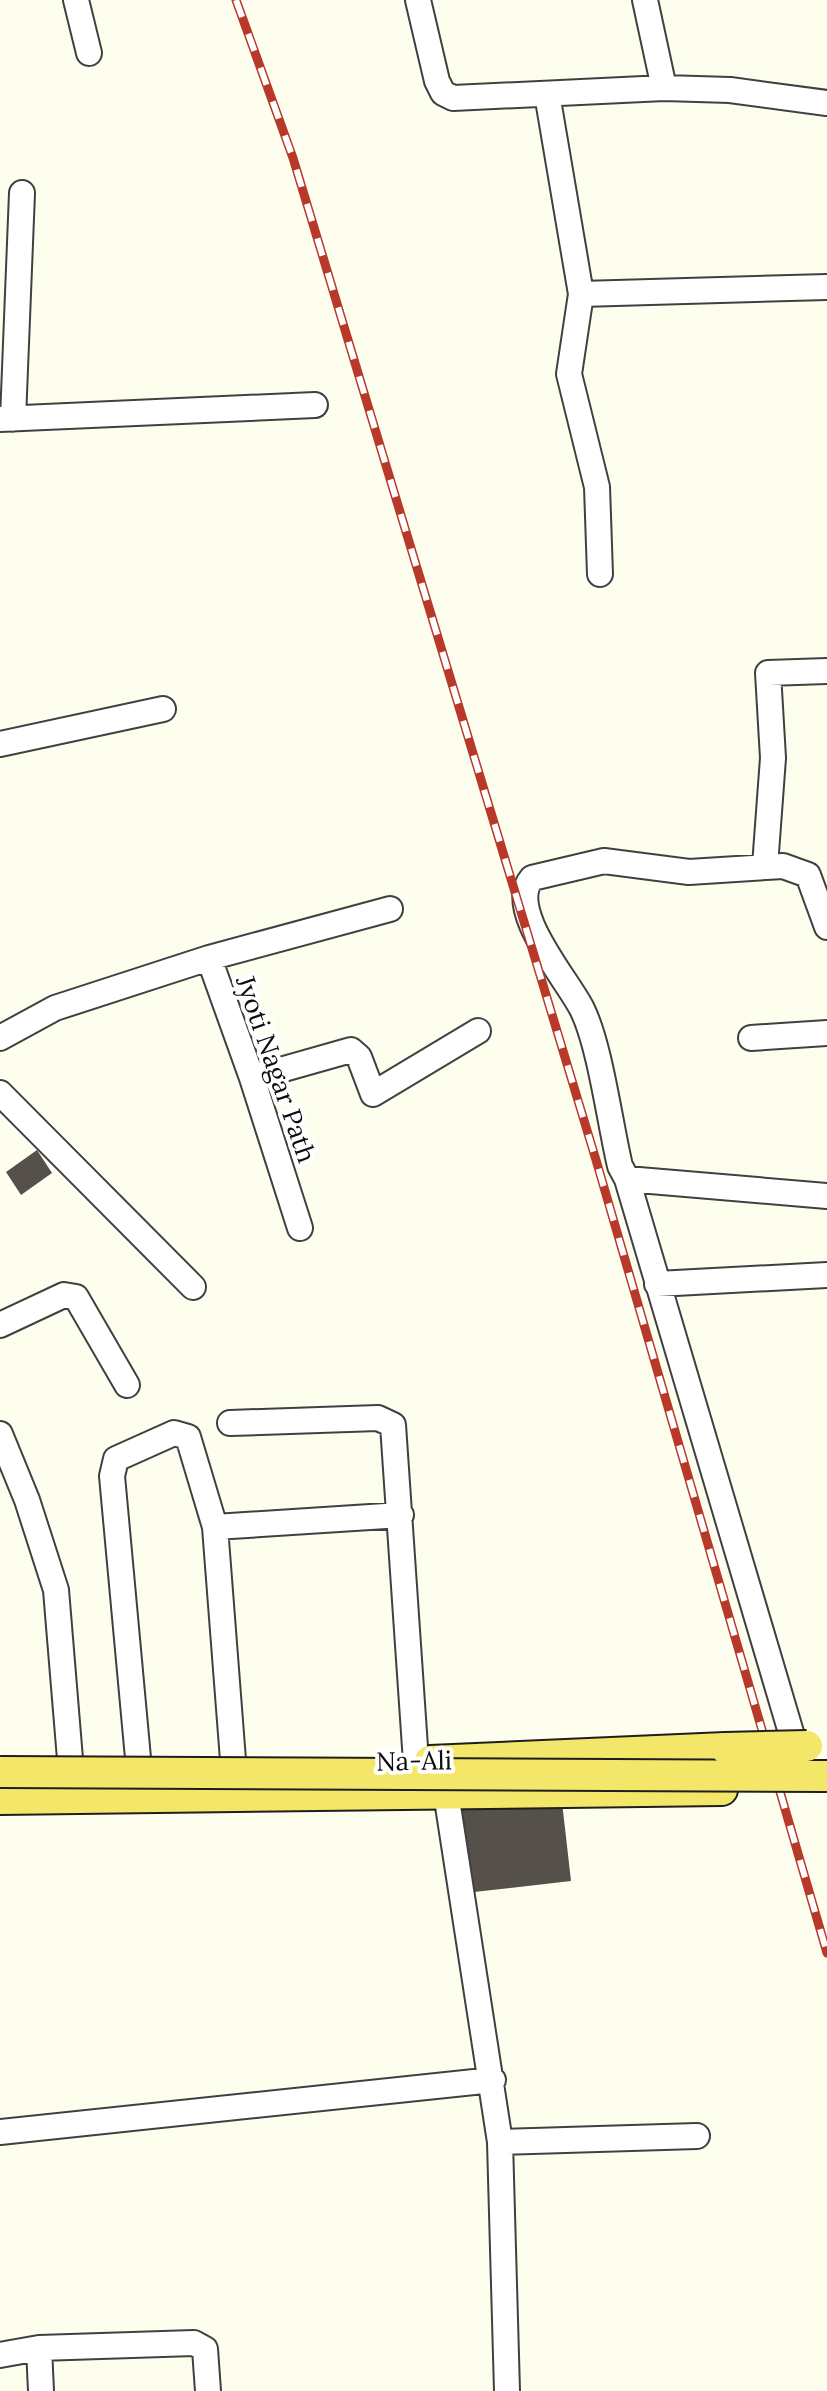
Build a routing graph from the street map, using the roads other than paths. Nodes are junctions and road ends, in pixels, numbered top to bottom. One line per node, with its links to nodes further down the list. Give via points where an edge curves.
1 (76, 0): 4 (street)
2 (418, 0): 6 (street, via 443,93 463,100)
3 (645, 0): 5 (street)
4 (89, 53)
5 (664, 88): 6 (street); 7 (street, via 730,90)
6 (547, 94): 10 (street)
7 (827, 103)
8 (22, 193): 12 (street)
9 (827, 287): 10 (street)
10 (581, 294): 13 (street, via 569,374 597,487)
11 (315, 405): 12 (street)
12 (6, 419)
13 (600, 574)
14 (827, 671): 17 (street, via 768,673 773,758)
15 (163, 709): 16 (street)
16 (0, 744)
17 (765, 866): 19 (street, via 793,867 808,875); 27 (street, via 689,872 604,861 532,878 525,886 525,906 545,951 587,1021)
18 (390, 909): 20 (street)
19 (827, 927)
20 (209, 958): 23 (street, Jyoti Nagar Path, via 55,1008); 25 (street, Jyoti Nagar Path)
21 (478, 1031): 25 (street, via 373,1094 359,1057 351,1050)
22 (827, 1033): 24 (street)
23 (0, 1038)
24 (751, 1038)
25 (252, 1078): 29 (street, Jyoti Nagar Path)
26 (0, 1093): 32 (street)
27 (627, 1179): 28 (street); 31 (street)
28 (827, 1196)
29 (300, 1228)
30 (827, 1275): 31 (street)
31 (657, 1284): 39 (street)
32 (193, 1287)
33 (0, 1325): 34 (street, via 64,1295 76,1297)
34 (127, 1385)
35 (230, 1423): 37 (street, via 387,1420 395,1434)
36 (0, 1434): 42 (street, via 56,1590)
37 (401, 1515): 38 (street); 44 (street)
38 (215, 1527): 40 (street, via 188,1437 174,1433 116,1459 112,1476); 43 (street)
39 (809, 1746): 44 (main road, Na-Ali, bridge)
40 (138, 1758): 42 (main road, Na-Ali); 43 (main road, Na-Ali)
41 (0, 1759): 42 (main road, Na-Ali)
42 (70, 1759)
43 (233, 1760): 44 (main road, Na-Ali)
44 (416, 1762)
45 (0, 1772): 46 (main road, bridge)
46 (821, 1784): 47 (main road)
47 (446, 1793): 48 (main road); 49 (street)
48 (0, 1799)
49 (493, 2080): 50 (street); 52 (street)
50 (0, 2132)
51 (697, 2136): 52 (street)
52 (500, 2142): 57 (street)
53 (39, 2348): 54 (street); 55 (street); 56 (street, via 194,2343 205,2349)
54 (0, 2355)
55 (41, 2391)
56 (208, 2391)
57 (507, 2391)

